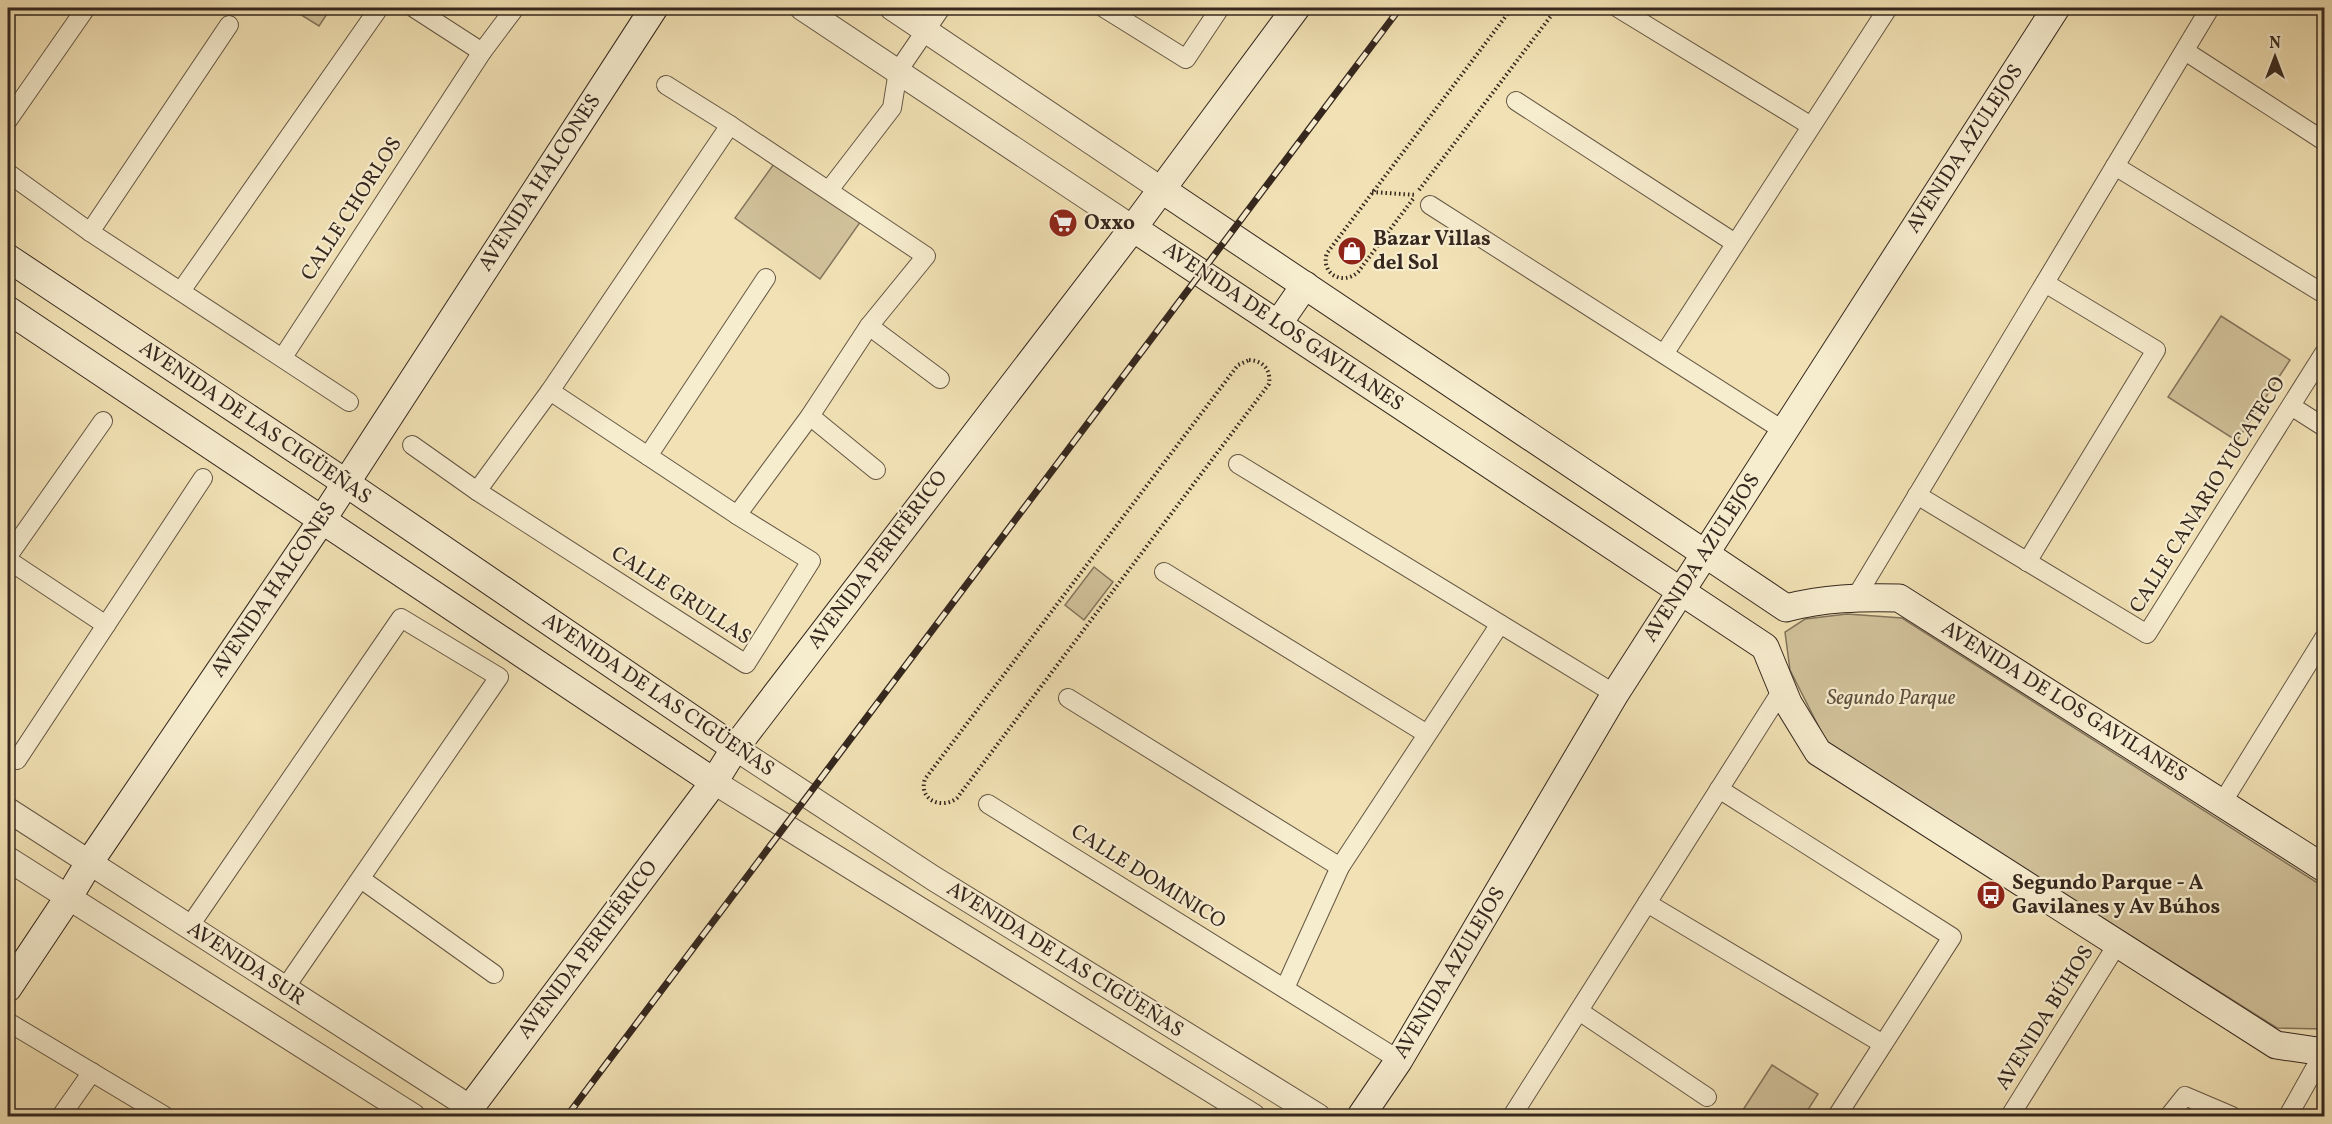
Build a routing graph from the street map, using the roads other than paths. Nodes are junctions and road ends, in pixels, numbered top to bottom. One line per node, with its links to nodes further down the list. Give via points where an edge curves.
1 (86, 8): 23 (street)
2 (380, 8): 39 (street)
3 (414, 8): 19 (street)
4 (515, 8): 19 (street, CALLE CHORLOS)
5 (654, 8): 60 (main road, AVENIDA HALCONES)
6 (802, 8): 20 (street, AVENIDA DE LOS GAVILANES)
7 (892, 8): 17 (street)
8 (941, 8): 17 (street)
9 (1104, 8): 10 (street, via 1186,59)
10 (1220, 8)
11 (1296, 8): 29 (main road, AVENIDA PERIFÉRICO)
12 (1618, 8): 25 (street)
13 (2056, 8): 54 (main road, AVENIDA AZULEJOS)
14 (2210, 8): 18 (street)
15 (1884, 9): 25 (street)
16 (229, 25): 33 (street)
17 (926, 30): 20 (street); 29 (street)
18 (2184, 51): 26 (street); 27 (street)
19 (482, 52): 46 (street, CALLE CHORLOS)
20 (898, 71): 30 (street, via 892,108); 32 (street, AVENIDA DE LOS GAVILANES)
21 (666, 85): 24 (street)
22 (1516, 101): 34 (street)
23 (8, 120)
24 (730, 126): 30 (street); 48 (street)
25 (1811, 126): 34 (street)
26 (2325, 141)
27 (2115, 166): 37 (street); 40 (street)
28 (8, 172): 33 (street)
29 (1161, 189): 32 (main road, AVENIDA PERIFÉRICO); 38 (main road)
30 (829, 190): 43 (street, via 926,256)
31 (1423, 200): 45 (street)
32 (1133, 228): 42 (main road, AVENIDA DE LOS GAVILANES); 80 (main road, AVENIDA PERIFÉRICO)
33 (90, 232): 39 (street)
34 (1735, 243): 45 (street)
35 (8, 258): 60 (main road, AVENIDA DE LAS CIGÜEÑAS)
36 (766, 278): 56 (street)
37 (2045, 283): 62 (street); 67 (street, via 2156,350)
38 (1305, 285): 42 (main road); 65 (main road)
39 (181, 291): 46 (street)
40 (2325, 294)
41 (8, 310): 64 (main road, AVENIDA DE LAS CIGÜEÑAS)
42 (1278, 324): 69 (main road, AVENIDA DE LOS GAVILANES)
43 (869, 326): 47 (street); 51 (street)
44 (2325, 353): 50 (street, CALLE CANARIO YUCATECO)
45 (1664, 354): 54 (street)
46 (283, 357): 49 (street)
47 (940, 379)
48 (550, 391): 56 (street, CALLE GRULLAS); 61 (street)
49 (349, 402)
50 (2291, 406): 53 (street); 67 (street, CALLE CANARIO YUCATECO, via 2147,634)
51 (810, 416): 58 (street); 63 (street)
52 (103, 421): 66 (street)
53 (2325, 428)
54 (1784, 431): 65 (main road, AVENIDA AZULEJOS)
55 (412, 445): 61 (street, CALLE GRULLAS)
56 (648, 456): 63 (street, CALLE GRULLAS)
57 (1238, 464): 72 (street)
58 (876, 470)
59 (203, 478): 73 (street)
60 (346, 483): 64 (main road, AVENIDA HALCONES); 80 (main road, AVENIDA DE LAS CIGÜEÑAS)
61 (477, 491): 63 (street, CALLE GRULLAS, via 746,664 811,561)
62 (1917, 495): 67 (street, CALLE CANARIO YUCATECO); 70 (street)
63 (737, 515)
64 (322, 520): 82 (main road, AVENIDA DE LAS CIGÜEÑAS); 88 (main road, AVENIDA HALCONES)
65 (1705, 554): 69 (main road, AVENIDA AZULEJOS); 71 (main road)
66 (8, 558): 73 (street)
67 (2027, 562)
68 (1164, 572): 79 (street)
69 (1680, 592): 75 (main road, AVENIDA DE LOS GAVILANES); 77 (main road, AVENIDA AZULEJOS)
70 (1856, 597): 71 (main road, AVENIDA DE LOS GAVILANES); 84 (main road, AVENIDA DE LOS GAVILANES, via 1899,598)
71 (1786, 608): 75 (main road)
72 (1500, 624): 77 (street); 79 (street)
73 (106, 625): 81 (street, via 17,760)
74 (2325, 638): 84 (street)
75 (1765, 647): 76 (main road)
76 (1782, 690): 83 (street); 95 (main road, via 1818,752)
77 (1615, 694): 104 (main road, AVENIDA AZULEJOS)
78 (1068, 698): 89 (street)
79 (1427, 734): 89 (street)
80 (735, 747): 82 (main road, AVENIDA PERIFÉRICO); 112 (street, AVENIDA DE LAS CIGÜEÑAS, via 933,878)
81 (8, 754)
82 (714, 782): 107 (main road, AVENIDA PERIFÉRICO); 111 (street, AVENIDA DE LAS CIGÜEÑAS)
83 (1719, 789): 93 (street); 102 (street, via 1952,937)
84 (2222, 802): 90 (main road, AVENIDA DE LOS GAVILANES)
85 (988, 804): 99 (street, CALLE DOMINICO)
86 (8, 810): 88 (street, AVENIDA SUR)
87 (8, 859): 92 (street, AVENIDA SUR)
88 (89, 863): 92 (main road, AVENIDA HALCONES); 94 (street, AVENIDA SUR)
89 (1340, 867): 99 (street)
90 (2325, 868)
91 (361, 879): 94 (street, via 499,677 401,618); 96 (street); 98 (street)
92 (68, 898): 97 (main road, AVENIDA HALCONES); 110 (street, AVENIDA SUR)
93 (1647, 903): 100 (street); 102 (street)
94 (189, 927): 98 (street, AVENIDA SUR)
95 (2118, 944): 103 (main road, via 2276,1045); 116 (street, AVENIDA BÚHOS)
96 (494, 974)
97 (8, 988)
98 (285, 988): 107 (street, AVENIDA SUR)
99 (1285, 988): 104 (street, CALLE DOMINICO)
100 (1579, 1011): 106 (street); 114 (street)
101 (9, 1022): 105 (street)
102 (1883, 1044): 115 (street)
103 (2324, 1052): 119 (street)
104 (1399, 1060): 113 (main road, AVENIDA AZULEJOS)
105 (92, 1072): 108 (street); 109 (street)
106 (1707, 1097)
107 (473, 1114)
108 (61, 1116)
109 (165, 1116)
110 (413, 1116)
111 (1253, 1116)
112 (1318, 1116)
113 (1361, 1116)
114 (1512, 1116)
115 (1837, 1116)
116 (2010, 1116)
117 (2169, 1116): 118 (street, via 2185,1096)
118 (2232, 1116)
119 (2288, 1116)

